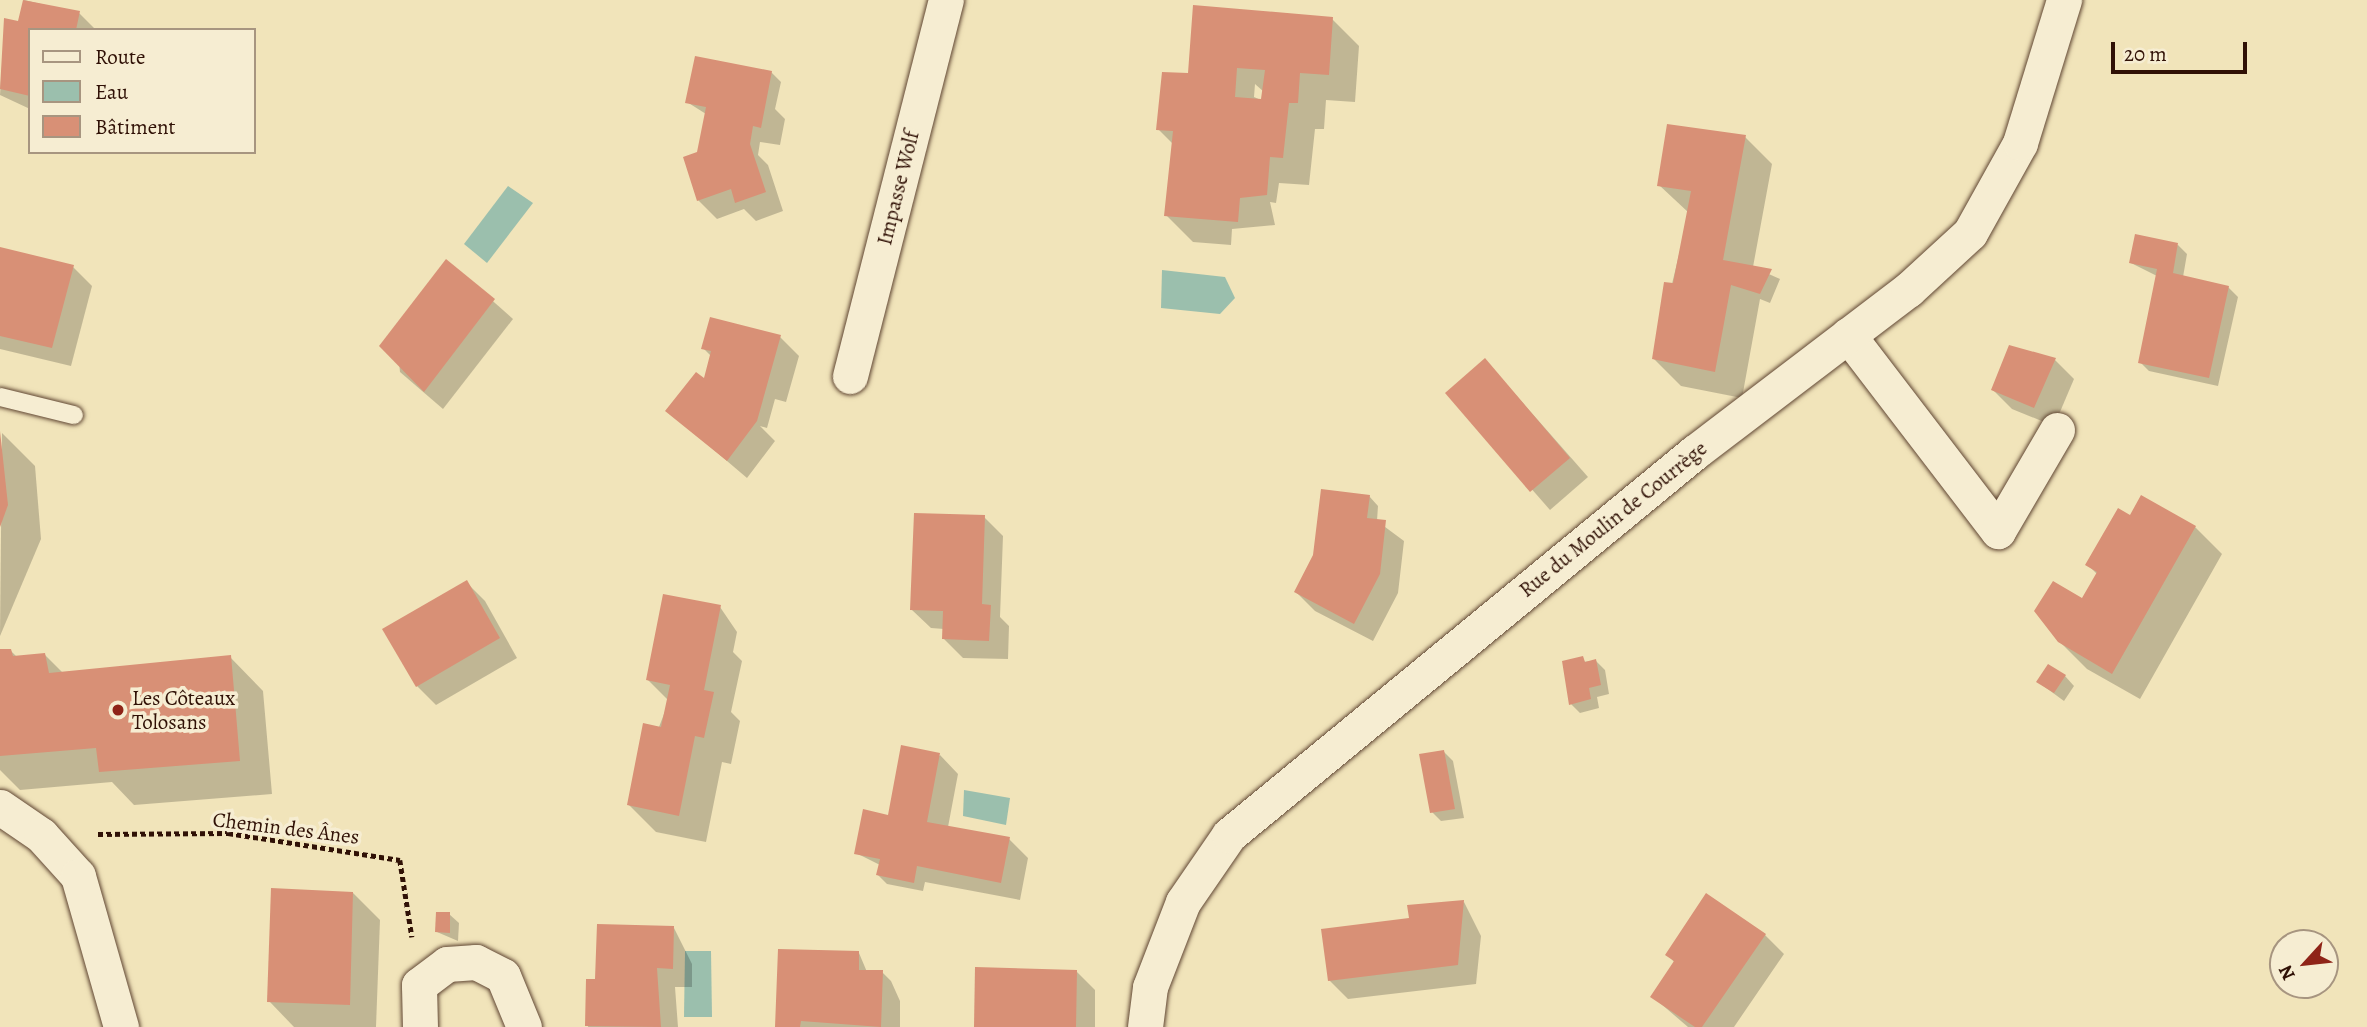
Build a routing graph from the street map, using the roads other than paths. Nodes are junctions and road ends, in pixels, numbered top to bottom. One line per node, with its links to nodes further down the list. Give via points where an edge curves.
1 (946, 0): 4 (street, Impasse Wolf)
2 (2064, 0): 3 (street, Rue du Moulin de Courrège, via 2020,143 1970,233)
3 (1848, 335): 7 (street, via 1998,531); 12 (street, Rue du Moulin de Courrège, via 1695,452 1229,835 1183,902 1150,987)
4 (850, 376)
5 (0, 397): 6 (lane)
6 (75, 415)
7 (2057, 430)
8 (0, 807): 9 (street, via 41,835 78,876)
9 (121, 1027)
10 (419, 1027): 11 (street, via 419,985 447,964 476,962 503,976)
11 (524, 1027)
12 (1145, 1027)

